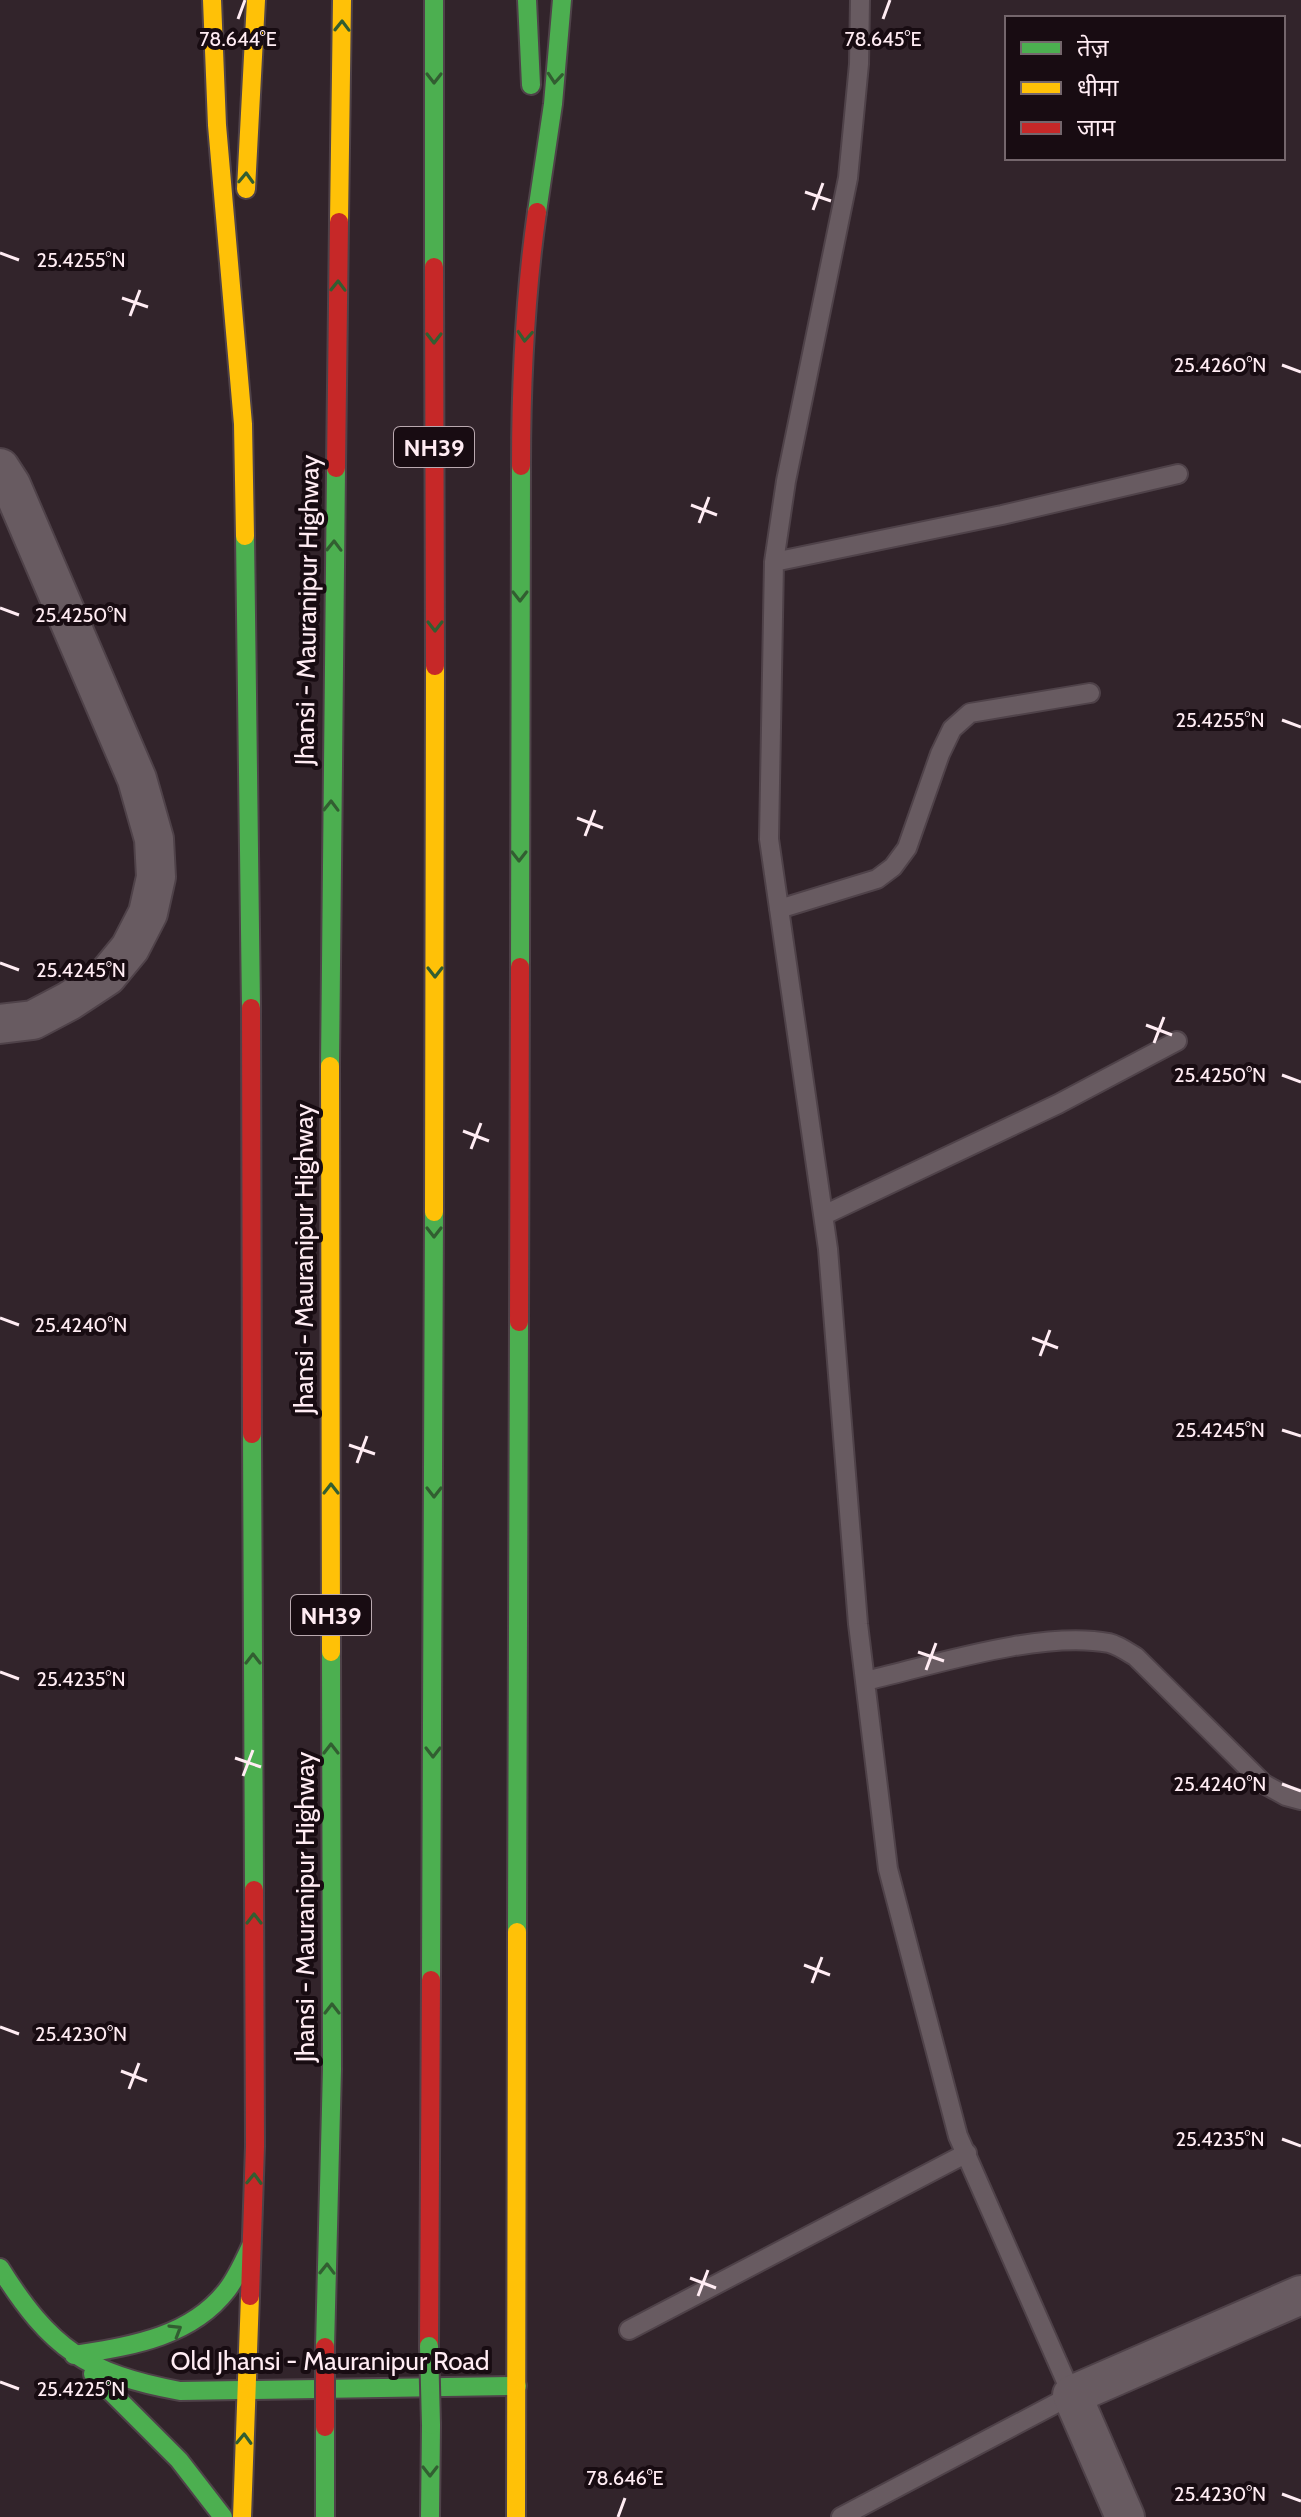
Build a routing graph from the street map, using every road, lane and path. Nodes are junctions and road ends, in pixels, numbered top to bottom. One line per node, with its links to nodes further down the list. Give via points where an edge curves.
1 (212, 0): 11 (main road, via 217,125)
2 (256, 0): 8 (main road, one-way to 2)
3 (342, 0): 33 (main road, Jhansi - Mauranipur Highway / NH39, one-way to 3, bridge, via 332,2069 330,884)
4 (434, 0): 34 (main road, NH39, one-way to 34, bridge)
5 (527, 0): 10 (main road)
6 (562, 0): 10 (main road, one-way to 10)
7 (860, 0): 14 (lane, via 848,178)
8 (245, 210)
9 (245, 240): 11 (main road)
10 (530, 261): 28 (main road, one-way to 28, via 521,432)
11 (243, 424): 23 (main road, one-way to 11, via 251,1115)
12 (0, 468): 17 (street, via 137,779 154,839 156,877 148,913 130,948 107,976 33,1020)
13 (1178, 474): 14 (lane)
14 (774, 562): 16 (lane, via 769,839)
15 (1090, 693): 16 (lane, via 970,713 952,729 907,848 893,867 877,879)
16 (779, 909): 19 (lane)
17 (0, 1024)
18 (1177, 1041): 19 (lane)
19 (824, 1215): 20 (lane)
20 (865, 1681): 21 (lane, via 1020,1646 1069,1639 1112,1643 1136,1657 1264,1784); 22 (lane, via 888,1869 958,2136)
21 (1301, 1800)
22 (967, 2153): 26 (lane); 30 (lane)
23 (251, 2246): 27 (main road, one-way to 23, via 164,2337 201,2316 224,2294); 29 (main road)
24 (0, 2268): 27 (main road, Old Jhansi - Mauranipur Road, via 26,2308)
25 (1301, 2295): 30 (street)
26 (629, 2330)
27 (74, 2355): 29 (main road, Old Jhansi - Mauranipur Road, via 140,2385 180,2391); 31 (main road, via 192,2475)
28 (517, 2386): 29 (main road, Old Jhansi - Mauranipur Road); 35 (main road)
29 (246, 2390): 32 (main road, one-way to 29)
30 (1072, 2395): 36 (lane); 37 (street)
31 (223, 2517)
32 (242, 2517)
33 (325, 2517)
34 (430, 2517)
35 (516, 2517)
36 (841, 2517)
37 (1125, 2517)

